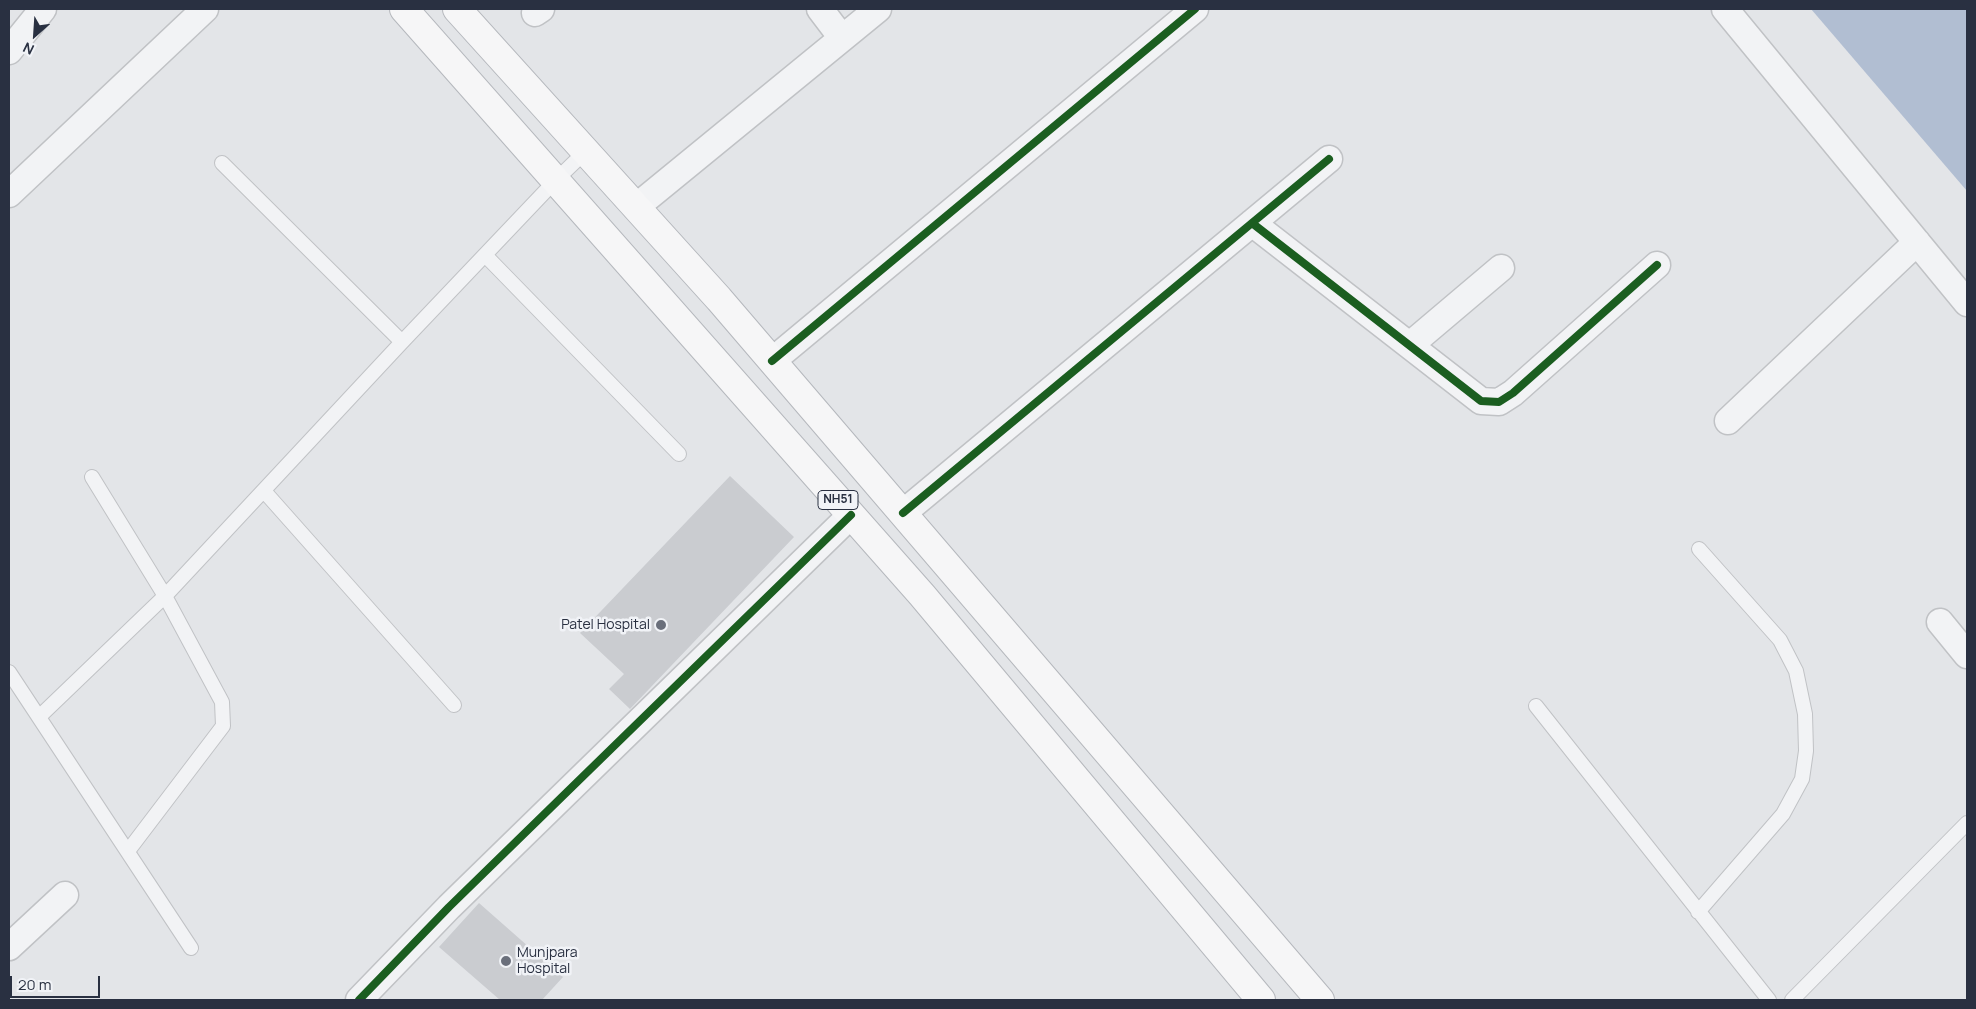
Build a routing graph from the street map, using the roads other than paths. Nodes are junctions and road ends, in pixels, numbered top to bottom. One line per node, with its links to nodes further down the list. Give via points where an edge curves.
1 (43, 9): 10 (street)
2 (205, 9): 15 (street)
3 (404, 9): 14 (highway, NH51)
4 (457, 9): 11 (highway, NH51)
5 (820, 9): 9 (street)
6 (878, 9): 9 (street)
7 (1195, 9): 25 (street)
8 (1725, 9): 18 (street)
9 (842, 38): 16 (street)
10 (9, 51)
11 (586, 151): 14 (lane); 16 (highway, NH51)
12 (1329, 159): 17 (street)
13 (222, 163): 23 (lane)
14 (556, 180): 19 (lane); 31 (highway, NH51)
15 (9, 194)
16 (636, 207): 25 (highway, NH51)
17 (1252, 223): 24 (street); 30 (street)
18 (1917, 242): 22 (street); 26 (street)
19 (485, 255): 23 (lane); 27 (lane)
20 (1657, 265): 24 (street, via 1499,402 1481,401)
21 (1500, 268): 24 (street)
22 (1967, 303)
23 (402, 342): 29 (lane)
24 (1410, 345)
25 (772, 361): 30 (highway, NH51)
26 (1728, 421)
27 (679, 454)
28 (92, 477): 33 (lane)
29 (264, 491): 33 (lane); 37 (lane)
30 (902, 513): 48 (highway, NH51)
31 (851, 514): 46 (street); 47 (highway, NH51)
32 (1699, 549): 43 (lane, via 1780,640 1796,671 1805,714 1806,751 1802,779 1783,814)
33 (166, 596): 39 (lane); 41 (lane, via 222,702 223,726)
34 (1940, 622): 35 (street)
35 (1967, 655)
36 (9, 672): 39 (lane)
37 (454, 705)
38 (1536, 706): 43 (lane)
39 (39, 717): 41 (lane)
40 (1967, 823): 50 (lane)
41 (128, 851): 45 (lane)
42 (65, 896): 44 (street)
43 (1698, 912): 49 (lane)
44 (9, 947)
45 (191, 948)
46 (359, 1000)
47 (1261, 1000)
48 (1320, 1000)
49 (1769, 1000)
50 (1792, 1000)

